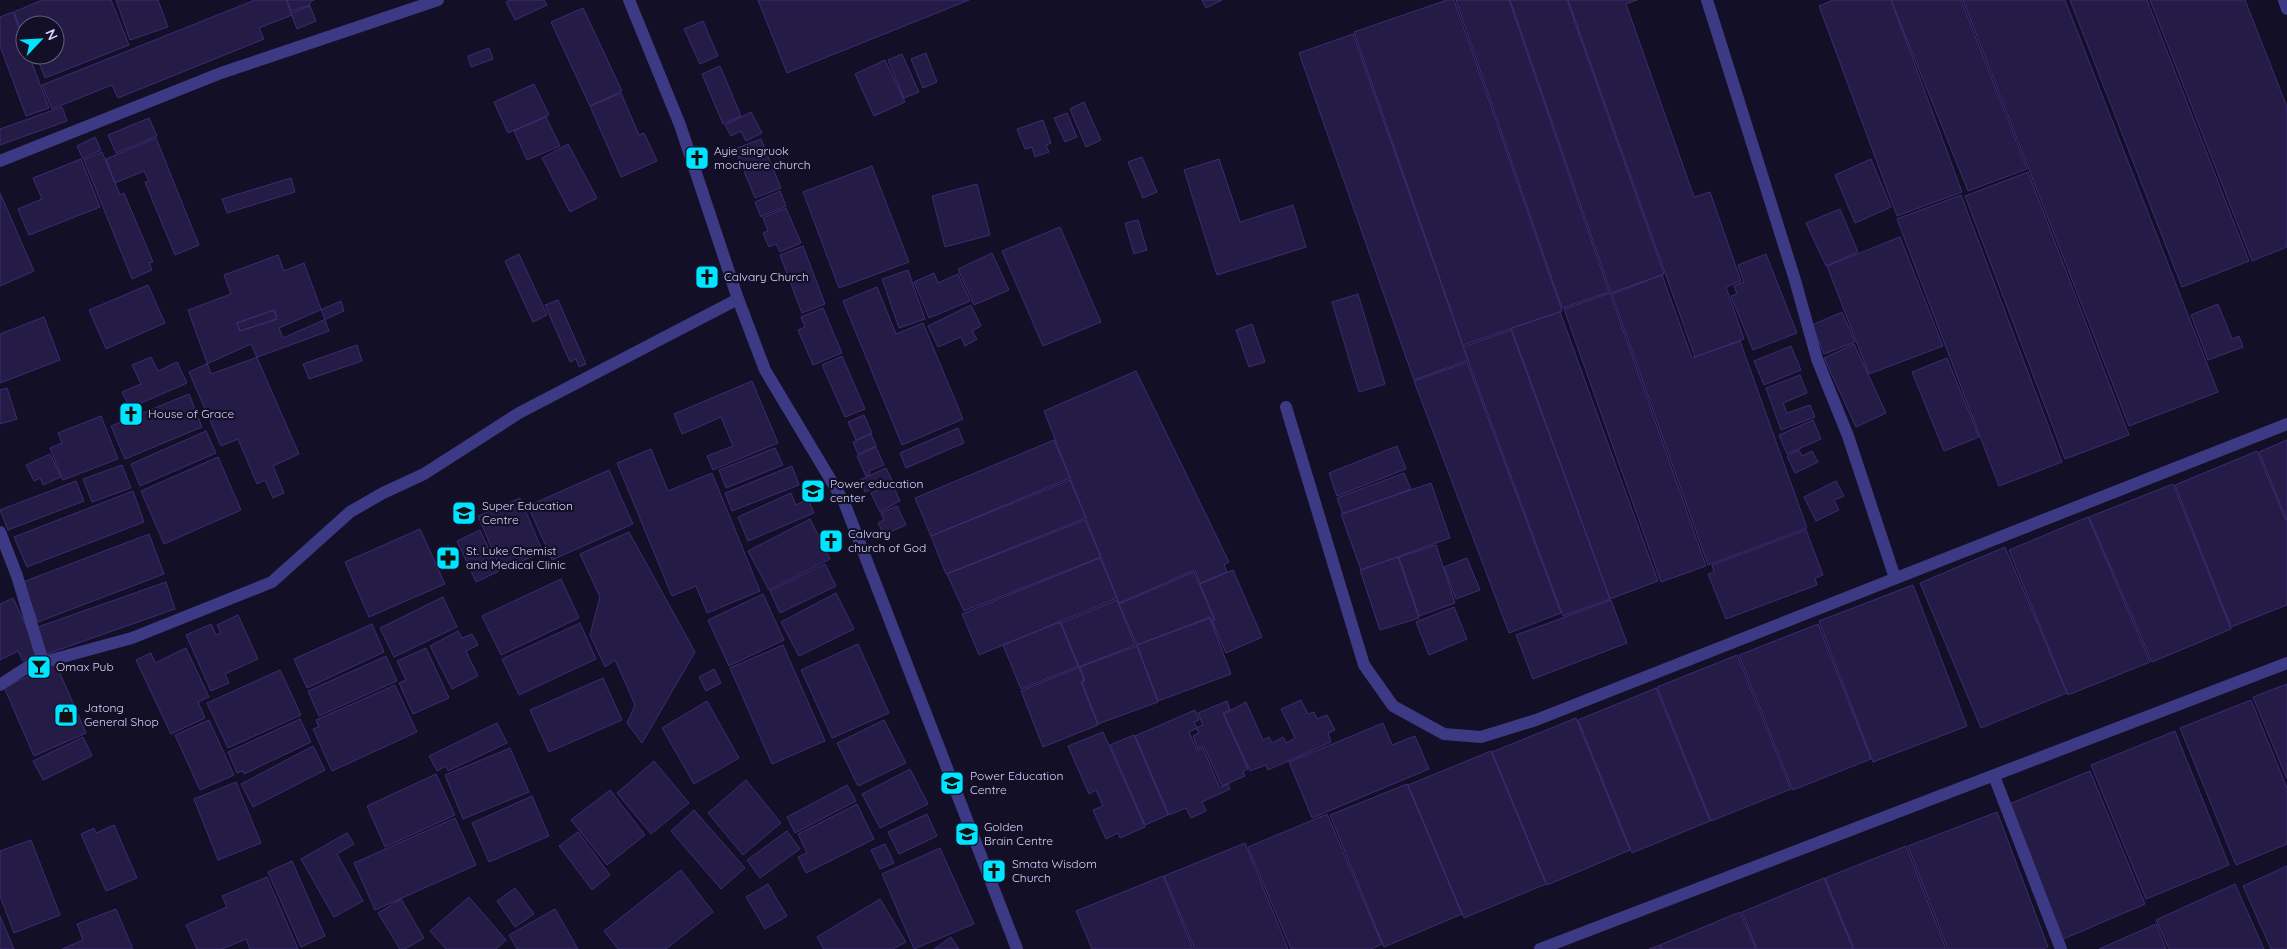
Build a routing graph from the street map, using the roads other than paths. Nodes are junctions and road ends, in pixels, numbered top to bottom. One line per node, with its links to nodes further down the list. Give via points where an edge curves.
1 (438, 0): 6 (street, via 221,73)
2 (629, 0): 7 (street, via 680,125)
3 (1706, 0): 11 (street, via 1817,359 1848,436)
4 (2284, 0): 5 (street)
5 (2287, 9)
6 (0, 161)
7 (738, 299): 12 (street, via 519,413 424,474 350,512 272,582 132,638); 16 (street, via 765,370 844,502)
8 (1286, 407): 11 (street, via 1364,664 1393,706 1444,734 1481,737 1536,720)
9 (2287, 424): 11 (street)
10 (0, 532): 12 (street)
11 (1895, 578)
12 (43, 662): 14 (street, via 29,666)
13 (2287, 663): 15 (street)
14 (0, 685)
15 (1994, 776): 17 (street); 18 (street)
16 (1017, 949)
17 (1540, 949)
18 (2061, 949)

